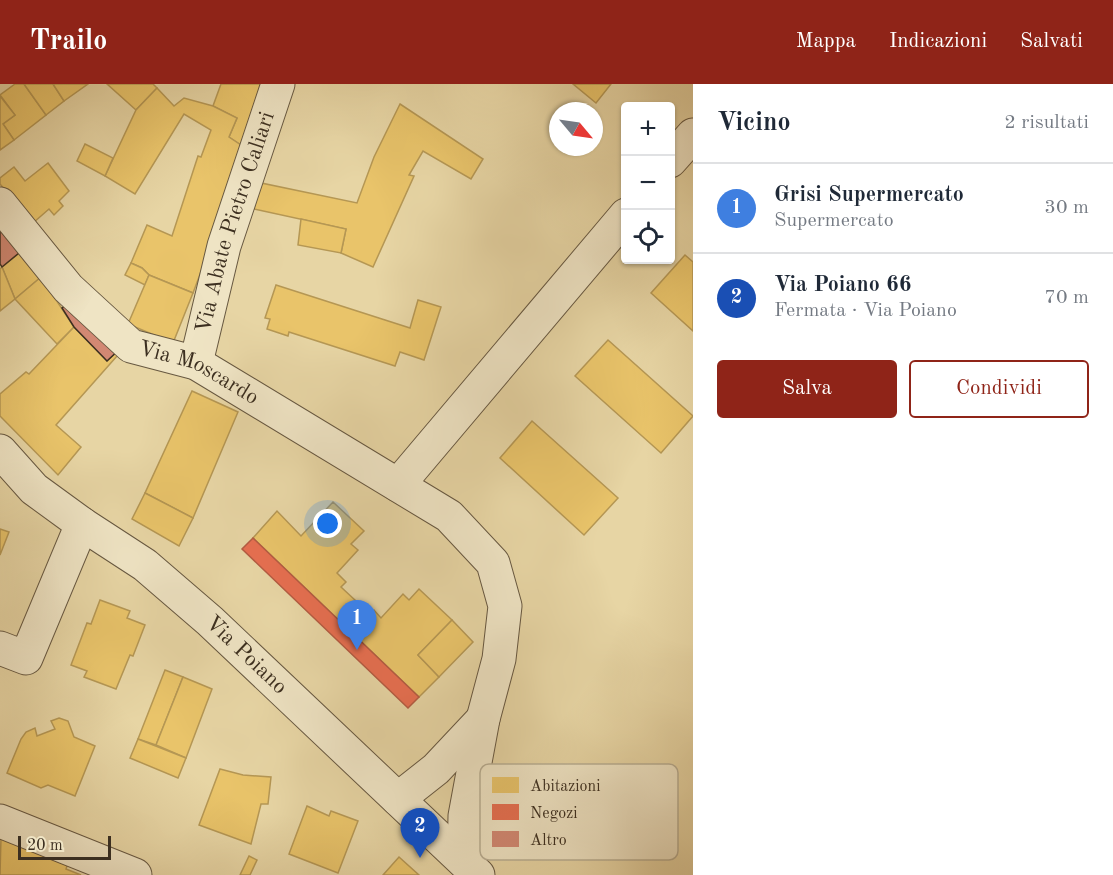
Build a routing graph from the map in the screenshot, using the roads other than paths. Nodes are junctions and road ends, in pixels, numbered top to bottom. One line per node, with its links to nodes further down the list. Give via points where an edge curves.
1 (278, 84): 6 (street, Via Abate Pietro Caliari, via 224,246)
2 (693, 135): 3 (street)
3 (674, 156)
4 (0, 204): 6 (street, Via Moscardo, via 68,288 131,346)
5 (621, 221): 8 (street)
6 (196, 363): 8 (street, Via Moscardo)
7 (0, 451): 9 (street, Via Poiano, via 34,489)
8 (398, 485): 11 (street, Via Moscardo, via 449,516 493,563 505,606 500,659)
9 (82, 524): 10 (street, via 27,658); 12 (street, Via Poiano, via 145,566 202,614)
10 (0, 648)
11 (483, 719): 12 (street, Via Moscardo, via 436,769); 14 (street, Via Moscardo, via 465,816)
12 (398, 799): 14 (street, Via Poiano)
13 (0, 820): 15 (street)
14 (471, 868)
15 (135, 875)

